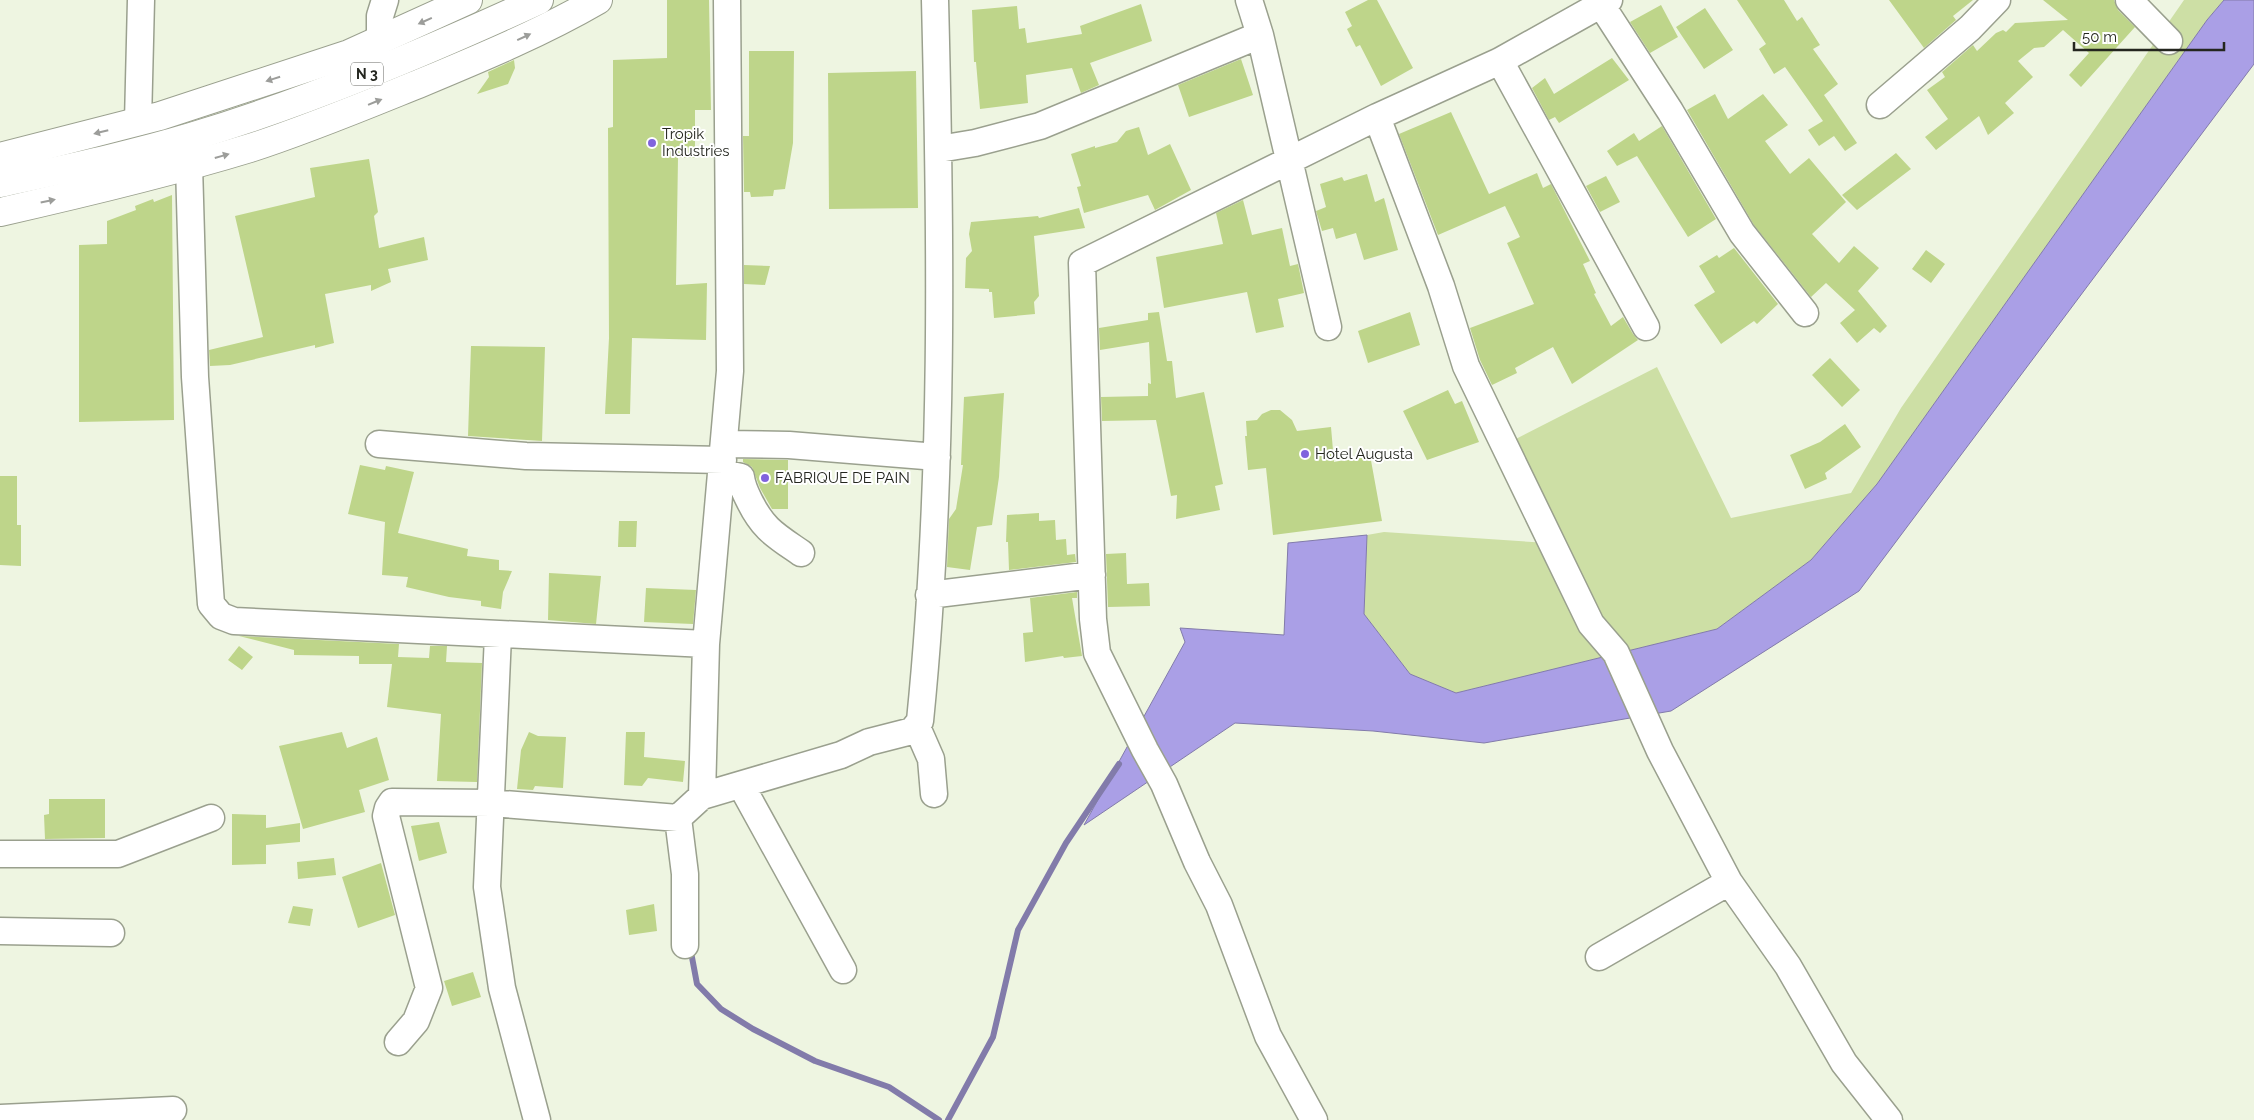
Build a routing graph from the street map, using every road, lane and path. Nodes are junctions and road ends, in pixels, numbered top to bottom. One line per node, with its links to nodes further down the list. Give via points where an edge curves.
1 (141, 0): 18 (street)
2 (385, 0): 13 (street, via 380,16)
3 (468, 0): 13 (main road, one-way to 13)
4 (539, 0): 23 (main road, N 3, via 469,33 332,88 219,127 88,164)
5 (598, 0): 22 (main road, one-way to 5, via 250,148 354,110 468,64)
6 (727, 0): 30 (street, via 730,370)
7 (935, 0): 19 (street)
8 (1249, 0): 12 (street)
9 (1997, 0): 16 (street, via 1970,28)
10 (2129, 0): 14 (street)
11 (1606, 3): 15 (street); 25 (street, via 1742,233)
12 (1260, 35): 19 (street, via 1040,126); 21 (street)
13 (380, 41): 18 (main road, one-way to 18)
14 (2169, 41)
15 (1500, 61): 17 (street); 26 (street)
16 (1880, 105)
17 (1377, 117): 21 (street); 44 (street, via 1441,286 1466,366 1591,624 1616,653 1660,752)
18 (138, 122): 20 (main road, one-way to 20)
19 (939, 149): 29 (street)
20 (0, 157)
21 (1288, 161): 27 (street); 32 (street, via 1082,263)
22 (189, 165): 24 (main road, one-way to 22); 34 (street, via 194,377 210,604 221,616 234,621)
23 (0, 183)
24 (0, 212)
25 (1804, 313)
26 (1646, 327)
27 (1328, 328)
28 (380, 444): 30 (street, via 526,456)
29 (937, 457): 30 (street, via 789,445); 33 (street)
30 (723, 459): 31 (street, via 741,477 758,519 768,531); 35 (street)
31 (801, 553)
32 (1092, 574): 33 (street); 54 (street, via 1098,653 1164,784 1219,905 1268,1036)
33 (929, 595): 36 (street, via 920,721)
34 (498, 635): 35 (street); 40 (street)
35 (706, 644): 39 (street)
36 (917, 726): 37 (street, via 912,731 869,742 841,755); 38 (street, via 930,758)
37 (741, 785): 39 (street); 49 (street)
38 (934, 794)
39 (702, 796): 42 (street)
40 (491, 803): 42 (street); 50 (street, via 392,802 388,808 386,816 429,988 416,1020); 53 (street, via 487,887 500,978)
41 (212, 818): 43 (street, via 118,854)
42 (678, 818): 47 (street, via 685,874)
43 (0, 854)
44 (1729, 882): 48 (street); 55 (street, via 1788,966 1844,1063)
45 (0, 931): 46 (street)
46 (111, 933)
47 (686, 945)
48 (1600, 957)
49 (843, 970)
50 (398, 1042)
51 (174, 1110): 52 (street)
52 (0, 1118)
53 (536, 1120)
54 (1314, 1120)
55 (1889, 1120)

